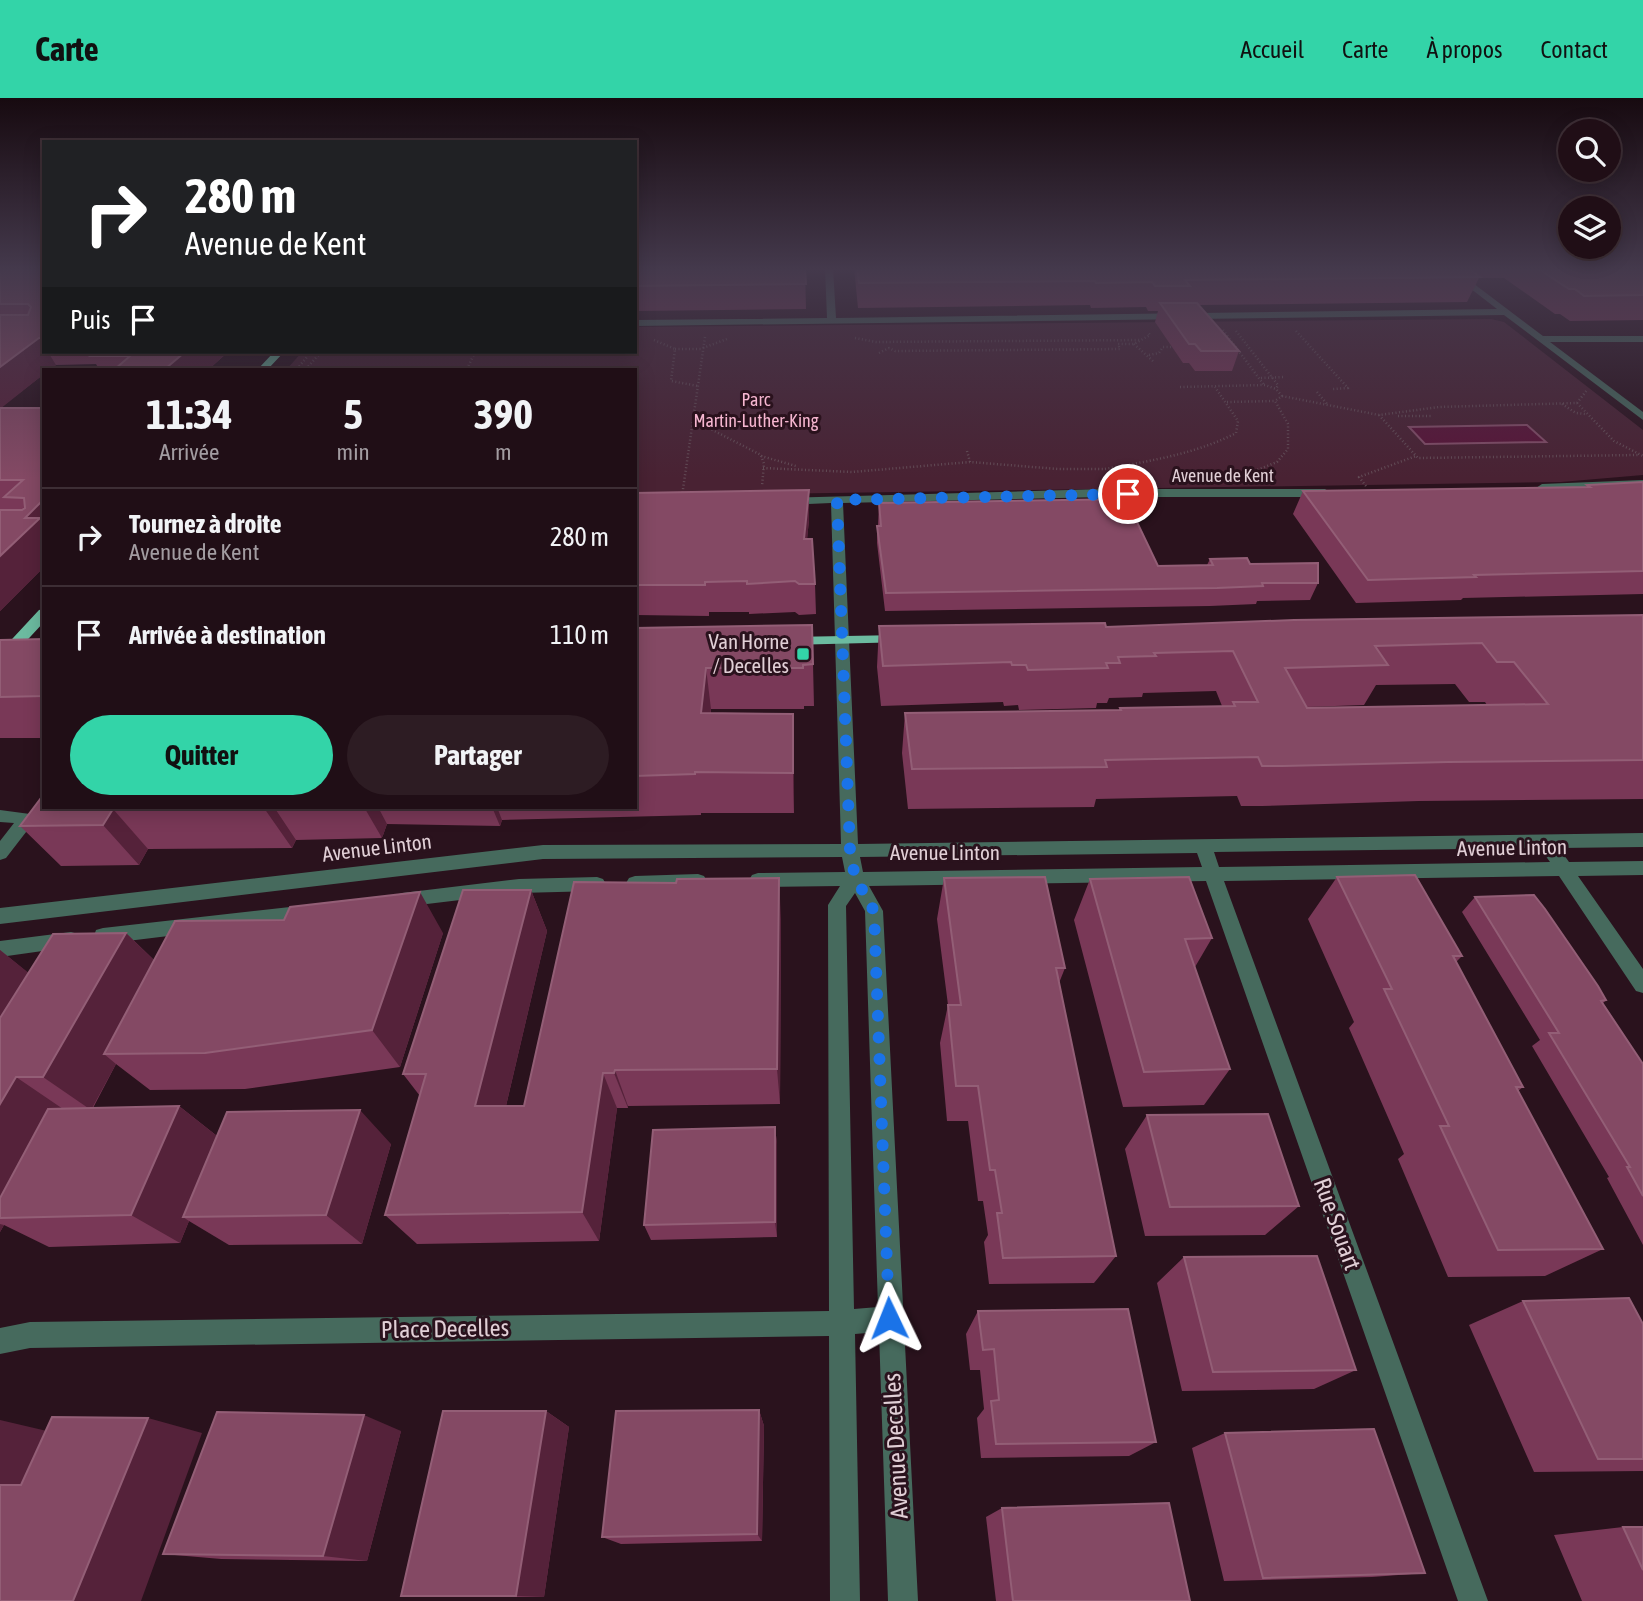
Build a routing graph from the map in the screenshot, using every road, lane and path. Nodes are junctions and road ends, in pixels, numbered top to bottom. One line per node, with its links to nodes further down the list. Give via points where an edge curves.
1 (704, 338): 15 (path)
2 (1144, 338): 8 (path)
3 (1229, 338): 17 (path)
4 (1241, 338): 29 (path)
5 (1303, 338): 35 (path, via 1348,388)
6 (1541, 339): 9 (street); 48 (street)
7 (645, 340): 14 (path)
8 (1141, 340): 10 (path); 11 (path)
9 (1643, 340)
10 (876, 342)
11 (1134, 344): 18 (path, via 1118,344 1121,349 889,348); 22 (path)
12 (1227, 344): 17 (path)
13 (1171, 347): 22 (path)
14 (676, 349): 15 (path); 31 (path, via 671,381)
15 (703, 349): 31 (path)
16 (1231, 349): 17 (path)
17 (1237, 349): 28 (path)
18 (879, 353)
19 (277, 354): 24 (main road)
20 (309, 354): 25 (path)
21 (319, 354): 26 (path)
22 (1149, 355): 23 (path)
23 (1154, 362)
24 (264, 368)
25 (298, 368)
26 (307, 368)
27 (1283, 377): 29 (path)
28 (1260, 378): 29 (path); 30 (path)
29 (1273, 378): 34 (path)
30 (1265, 385): 32 (path); 34 (path)
31 (698, 386): 49 (path)
32 (1214, 386): 33 (path); 40 (path)
33 (1180, 387)
34 (1276, 388): 38 (path)
35 (1333, 388)
36 (1591, 388): 41 (path)
37 (1317, 392): 42 (path)
38 (1282, 396): 39 (path); 42 (path)
39 (1275, 401): 40 (path); 58 (path, via 1289,425 1285,455)
40 (1226, 402): 57 (path, via 1238,426 1228,438 1136,465)
41 (1577, 403): 43 (path); 45 (path)
42 (1327, 404): 46 (path)
43 (1561, 404): 44 (path, via 1438,407); 45 (path)
44 (1394, 414): 46 (path); 47 (path)
45 (1586, 414): 51 (path, via 1614,441)
46 (1378, 415): 53 (path)
47 (1431, 415)
48 (1643, 417)
49 (693, 420): 52 (path); 67 (path)
50 (967, 451): 54 (path)
51 (1641, 455): 53 (path)
52 (761, 456): 55 (path); 56 (path)
53 (1416, 456): 62 (path, via 1359,477)
54 (970, 462): 56 (path, via 852,472); 57 (path)
55 (763, 468): 56 (path); 61 (path)
56 (800, 468)
57 (1105, 469): 59 (path)
58 (1239, 476)
59 (1108, 480)
60 (1643, 482): 63 (street)
61 (762, 486)
62 (1366, 486)
63 (1534, 488)
64 (1344, 493): 65 (street, Avenue de Kent)
65 (837, 500): 66 (street, Avenue de Kent); 70 (street, Avenue Decelles)
66 (778, 501)
67 (681, 502)
68 (42, 615): 73 (main road)
69 (919, 639): 70 (main road)
70 (844, 640): 71 (main road); 78 (street, Avenue Decelles)
71 (773, 641)
72 (26, 655): 73 (main road)
73 (2, 658)
74 (0, 816): 79 (street, via 24,818 24,823)
75 (1643, 840): 76 (street, Avenue Linton)
76 (1545, 841): 77 (street, Avenue Linton); 81 (street)
77 (1202, 846): 78 (street, Avenue Linton); 82 (street, Rue Souart)
78 (850, 851): 83 (street, Avenue Decelles); 86 (street, Avenue Linton, via 543,852)
79 (0, 853)
80 (1643, 868): 81 (street, Avenue Linton)
81 (1565, 870): 82 (street, Avenue Linton); 88 (street)
82 (1212, 874): 83 (street, Avenue Linton); 94 (street, Rue Souart)
83 (855, 877): 84 (street, Avenue Linton, via 519,886); 89 (street, Avenue Decelles, via 874,911); 90 (street, via 837,905)
84 (382, 903)
85 (328, 909): 87 (street)
86 (0, 916)
87 (0, 949)
88 (1643, 985)
89 (889, 1318): 90 (street, Place Decelles); 93 (street, Avenue Decelles)
90 (840, 1323): 91 (street, Place Decelles, via 44,1335); 92 (street)
91 (0, 1341)
92 (845, 1601)
93 (904, 1601)
94 (1473, 1601)

